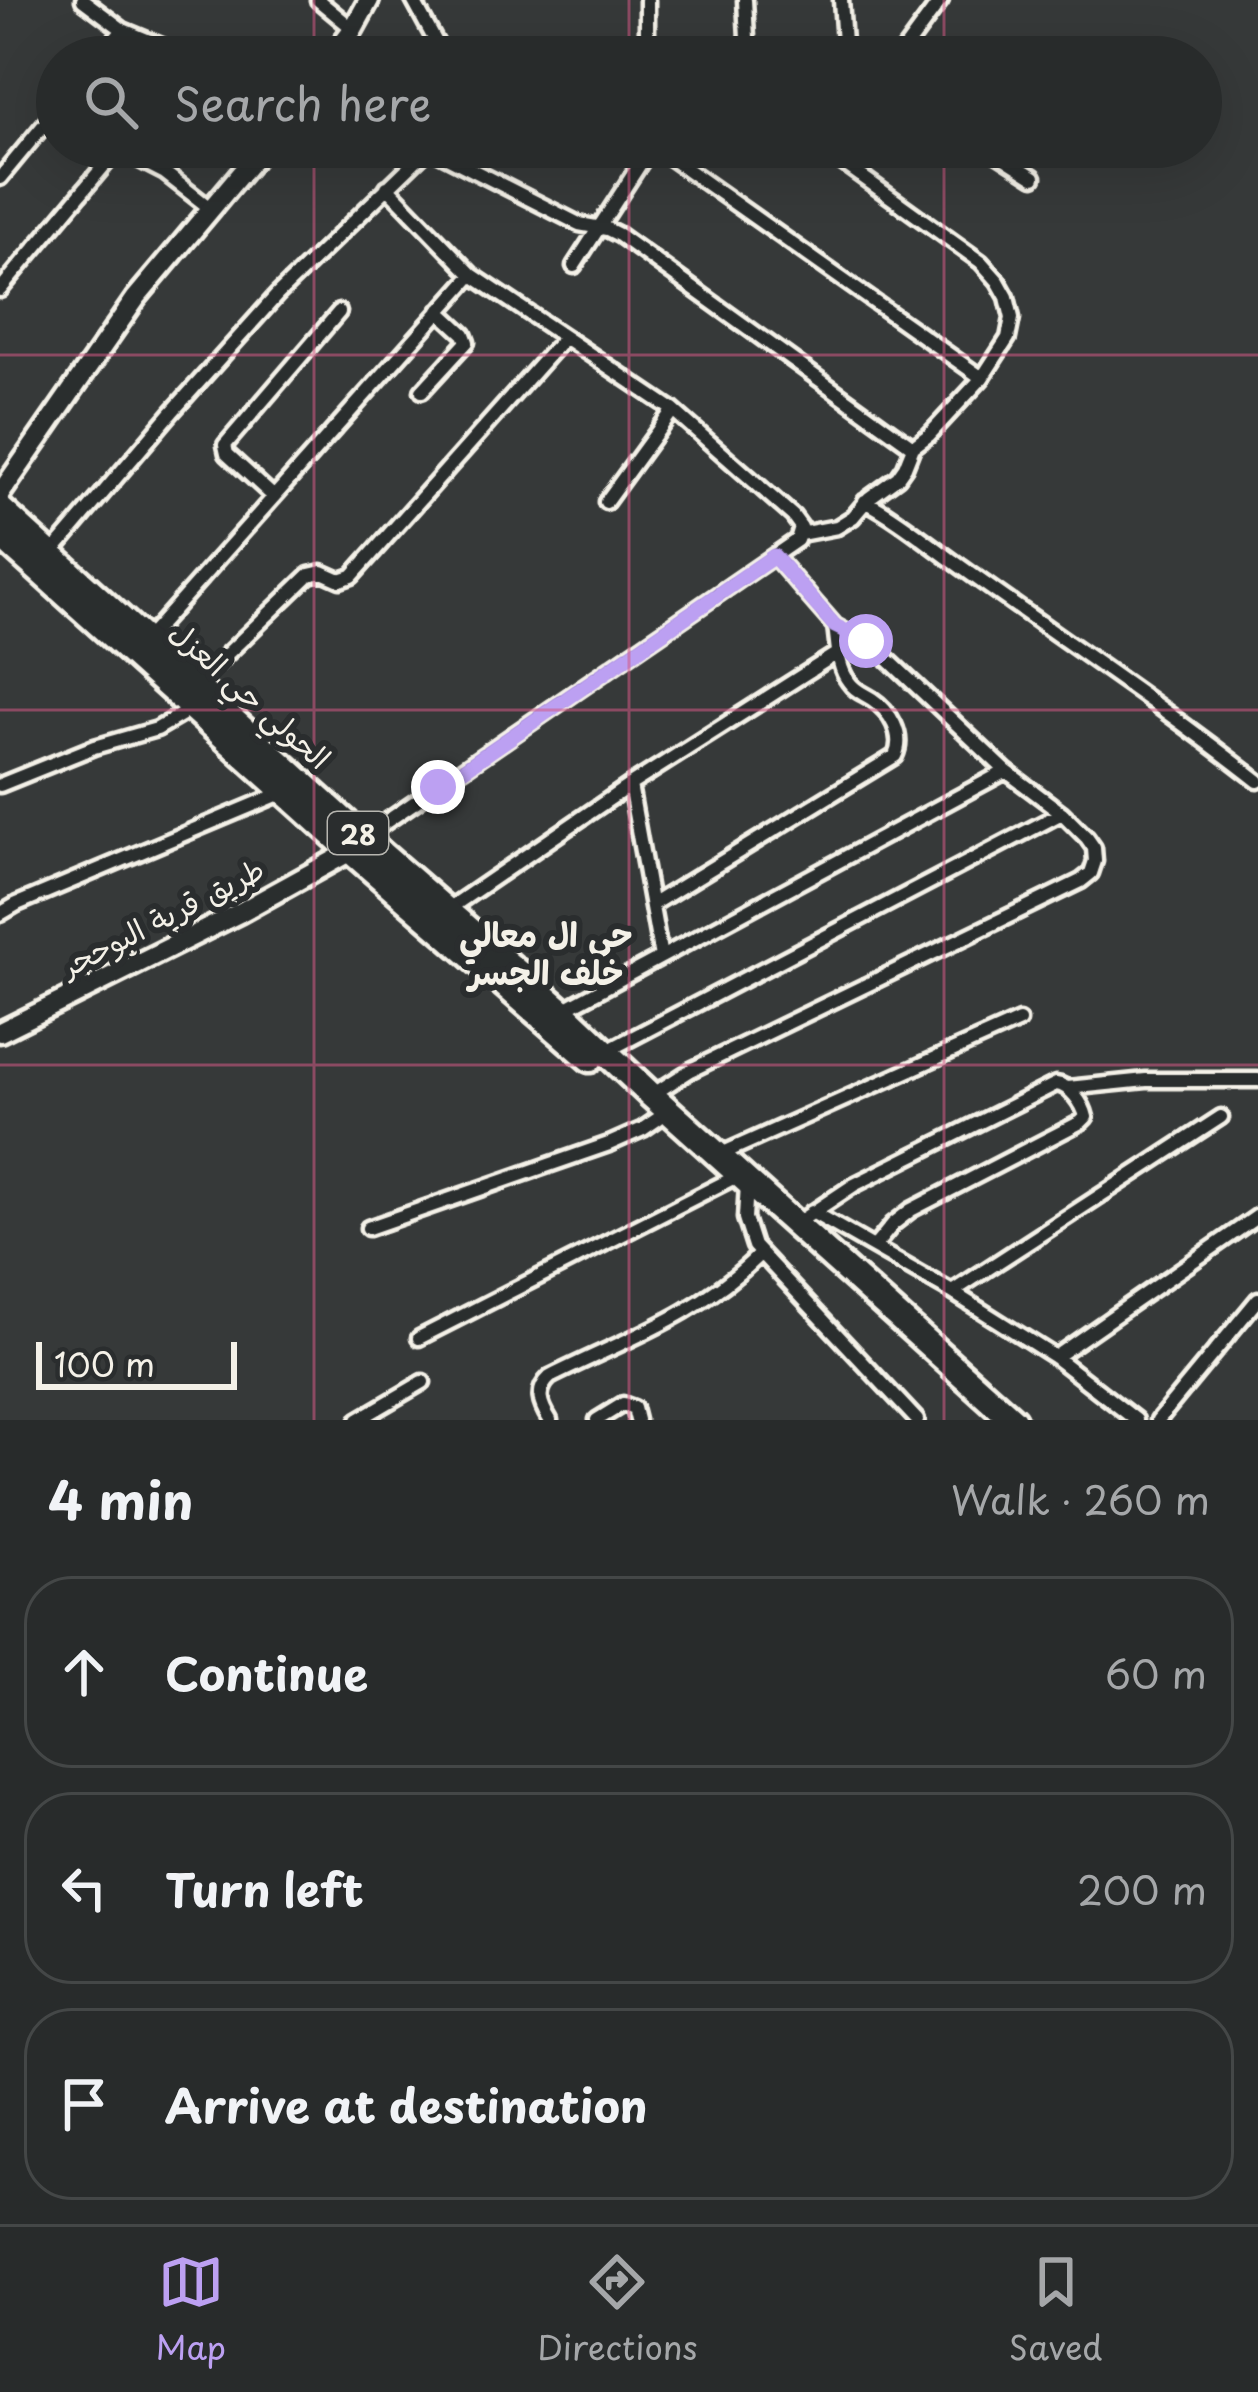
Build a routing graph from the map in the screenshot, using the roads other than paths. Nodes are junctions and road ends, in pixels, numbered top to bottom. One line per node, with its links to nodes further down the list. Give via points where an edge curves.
1 (83, 0): 10 (street)
2 (318, 0): 9 (street)
3 (369, 0): 9 (street)
4 (413, 0): 14 (street)
5 (647, 0): 15 (street)
6 (745, 0): 16 (street)
7 (842, 0): 17 (street)
8 (941, 0): 18 (street)
9 (353, 29): 13 (street)
10 (123, 30): 11 (street); 12 (street)
11 (118, 36)
12 (137, 36)
13 (348, 36)
14 (433, 36)
15 (647, 36)
16 (747, 36)
17 (844, 36)
18 (914, 36)
19 (36, 134): 30 (street)
20 (102, 168): 36 (street)
21 (155, 168): 32 (street)
22 (245, 168): 32 (street)
23 (407, 168): 31 (street)
24 (471, 168): 33 (street)
25 (639, 168): 33 (street)
26 (683, 168): 40 (street)
27 (850, 168): 40 (street, via 998,281 1011,328)
28 (1020, 168): 29 (street)
29 (1034, 177)
30 (0, 178)
31 (387, 187): 35 (street); 51 (street, via 226,350)
32 (211, 209): 44 (street, via 136,298)
33 (600, 229): 34 (street); 43 (street, via 654,259)
34 (574, 266)
35 (472, 275): 37 (street); 39 (street)
36 (0, 290)
37 (440, 311): 41 (street, via 467,342); 45 (street)
38 (339, 312): 45 (street, via 224,446)
39 (563, 339): 42 (street); 56 (street, via 352,576 309,575)
40 (982, 378): 43 (street)
41 (422, 391)
42 (673, 410): 47 (street); 49 (street, via 794,516)
43 (913, 447): 46 (street, via 902,473)
44 (0, 494)
45 (274, 497): 54 (street)
46 (865, 501): 49 (street, via 837,527); 58 (street)
47 (606, 502)
48 (0, 509): 51 (highway, الحولي حي العزل / 28)
49 (800, 534): 52 (street)
50 (0, 535): 56 (highway, الحولي حي العزل / 28)
51 (51, 554): 54 (highway, الحولي حي العزل / 28)
52 (774, 556): 53 (street); 63 (street)
53 (835, 626): 55 (street); 57 (street, via 877,649)
54 (146, 640): 56 (highway, الحولي حي العزل / 28)
55 (839, 652): 60 (street); 64 (street, via 849,682 890,718 899,738 895,756)
56 (194, 696): 59 (street, via 157,729); 61 (highway, الحولي حي العزل / 28); 63 (highway, الحولي حي العزل / 28)
57 (1006, 771): 62 (street); 67 (street)
58 (1258, 781)
59 (0, 784)
60 (630, 785): 64 (street); 65 (street)
61 (285, 792): 63 (highway, الحولي حي العزل / 28); 66 (street)
62 (1062, 813): 71 (street); 74 (street, via 1094,848 1096,861 1081,880 691,1070)
63 (357, 844): 65 (highway, الحولي حي العزل / 28); 70 (street, طريق قرية البوحجر, via 239,913); 74 (highway, الحولي حي العزل / 28)
64 (652, 904): 67 (street)
65 (446, 910): 68 (highway, الحولي حي العزل / 28)
66 (0, 914)
67 (661, 957): 68 (street)
68 (562, 1011): 71 (highway, الحولي حي العزل / 28)
69 (1018, 1021): 76 (street)
70 (0, 1032)
71 (605, 1051): 74 (highway, الحولي حي العزل / 28)
72 (1258, 1080): 73 (street)
73 (1068, 1088): 79 (street, via 1052,1085); 81 (street, via 1084,1120 911,1210)
74 (655, 1107): 76 (highway, الحولي حي العزل / 28, via 699,1149); 80 (street, via 643,1130)
75 (1221, 1118): 83 (street)
76 (718, 1156): 77 (highway, 28)
77 (743, 1179): 79 (highway, 28); 82 (street, via 747,1228); 85 (street)
78 (1258, 1216): 86 (street)
79 (803, 1218): 81 (street); 93 (highway, 28)
80 (368, 1228)
81 (874, 1246): 83 (street)
82 (760, 1254): 89 (street, via 683,1314 550,1377 540,1396); 92 (street)
83 (952, 1292): 86 (street)
84 (1258, 1299): 95 (street)
85 (419, 1338)
86 (1055, 1357): 94 (street)
87 (423, 1382): 88 (street)
88 (358, 1420)
89 (550, 1420)
90 (597, 1420): 91 (street, via 623,1404)
91 (637, 1420)
92 (916, 1420)
93 (1013, 1420)
94 (1136, 1420)
95 (1158, 1420)

